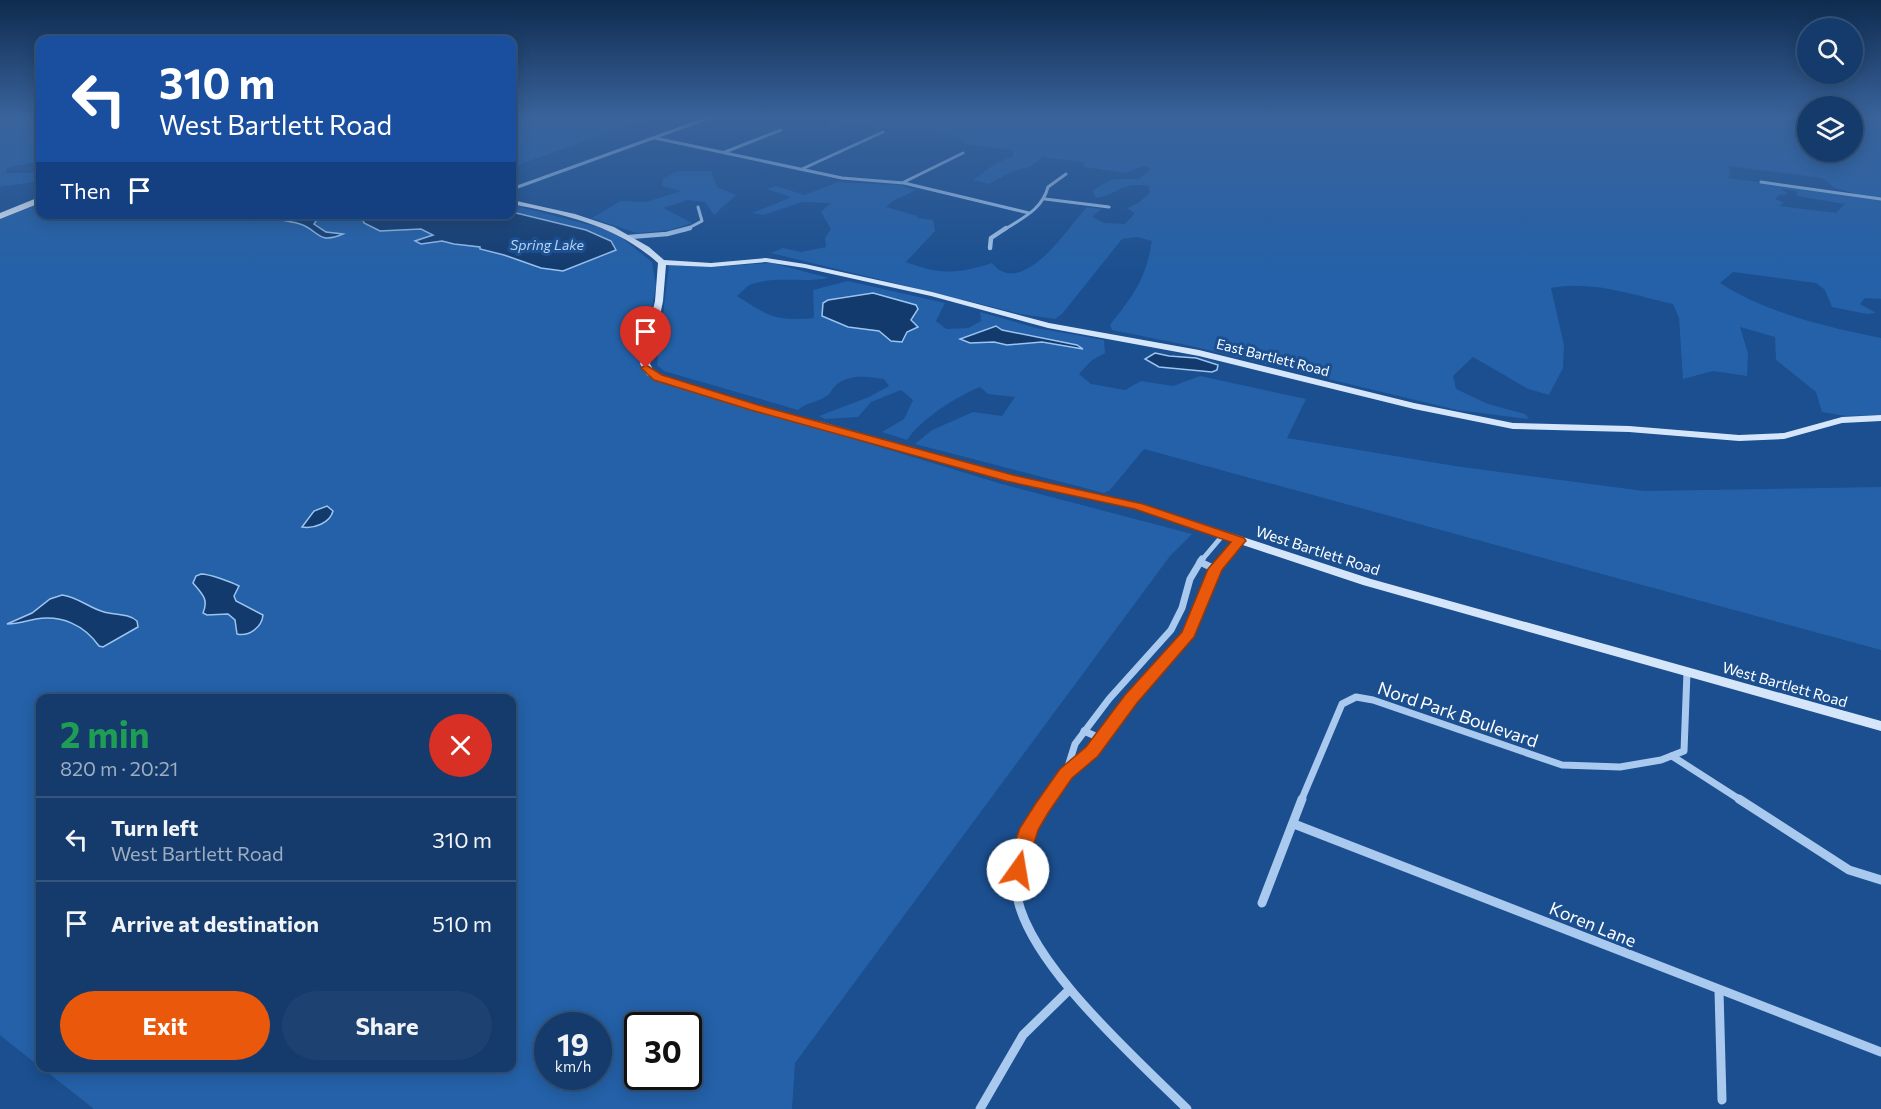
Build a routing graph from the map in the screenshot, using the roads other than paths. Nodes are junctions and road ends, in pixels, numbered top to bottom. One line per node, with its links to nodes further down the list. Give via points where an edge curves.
1 (572, 168): 9 (street)
2 (795, 168): 5 (street)
3 (804, 168): 5 (street)
4 (934, 168): 8 (street)
5 (801, 169): 8 (street, via 842,178)
6 (1066, 174): 10 (street, via 1048,187)
7 (1761, 182): 11 (street)
8 (904, 183): 16 (street)
9 (516, 188)
10 (1045, 199): 15 (street); 16 (street)
11 (1881, 199)
12 (36, 202): 17 (main road)
13 (516, 203): 18 (street, via 617,229)
14 (698, 207): 18 (street, via 702,221 697,226)
15 (1108, 207)
16 (1029, 213): 19 (street, via 994,235)
17 (0, 216)
18 (629, 237): 20 (street)
19 (990, 248)
20 (662, 262): 21 (street, East Bartlett Road, via 711,265 766,260 795,264 1048,325 1200,353 1506,425 1739,438 1784,436 1842,420); 22 (street, West Bartlett Road, via 662,285 645,364 658,377 945,461 1138,506)
21 (1881, 418)
22 (1223, 535): 23 (street, West Bartlett Road); 24 (street)
23 (1240, 541): 25 (street); 26 (street, West Bartlett Road, via 1388,588)
24 (1200, 562): 25 (street); 28 (street, via 1171,630)
25 (1215, 569): 29 (street, via 1189,634 1131,699)
26 (1687, 672): 27 (street, West Bartlett Road); 30 (street, via 1684,751)
27 (1881, 726)
28 (1084, 731): 29 (street); 31 (street, via 1075,744)
29 (1102, 739): 31 (street)
30 (1672, 756): 32 (street, Nord Park Boulevard, via 1620,767 1562,765 1373,700 1350,697 1342,704); 33 (street, via 1849,870)
31 (1066, 773): 35 (street, via 1029,828 1021,850 1016,888 1026,923)
32 (1294, 824): 34 (street, Nord Park Boulevard); 36 (street, Koren Lane)
33 (1881, 880)
34 (1262, 903)
35 (1069, 990): 39 (street, via 1023,1035); 40 (street)
36 (1719, 991): 37 (street, Koren Lane); 38 (street)
37 (1881, 1052)
38 (1722, 1100)
39 (980, 1109)
40 (1187, 1109)

